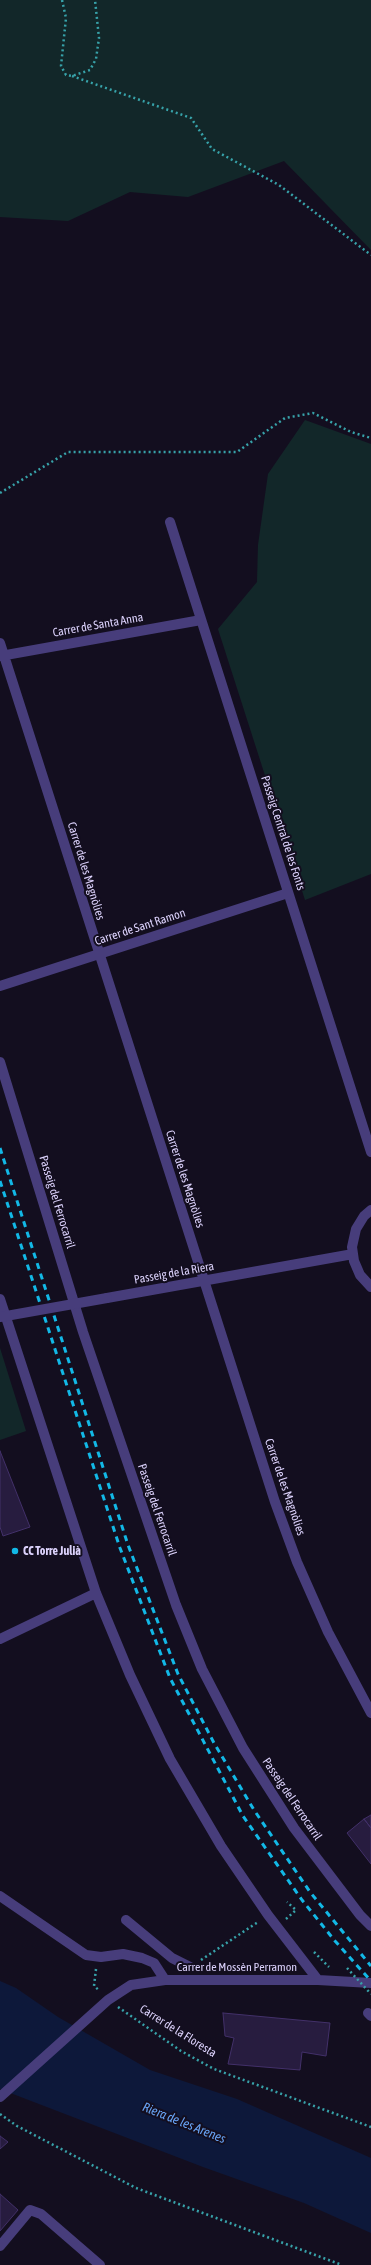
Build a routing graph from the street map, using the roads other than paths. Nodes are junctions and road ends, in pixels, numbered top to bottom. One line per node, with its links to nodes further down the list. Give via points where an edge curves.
1 (170, 522): 2 (street, Passeig Central de les Fonts)
2 (201, 620): 4 (street, Carrer de Santa Anna); 5 (street, Passeig Central de les Fonts)
3 (0, 643): 4 (street, Carrer de les Magnòlies)
4 (2, 655): 6 (street, Carrer de les Magnòlies)
5 (288, 893): 6 (street, Carrer de Sant Ramon); 9 (street, Passeig Central de les Fonts)
6 (98, 954): 7 (street, Carrer de Sant Ramon); 12 (street, Carrer de les Magnòlies)
7 (0, 986)
8 (0, 1062): 21 (street, Passeig del Ferrocarril, via 83,1332 176,1604 202,1669 243,1748 294,1828)
9 (371, 1152)
10 (371, 1210): 11 (street, via 356,1229)
11 (353, 1254): 12 (street, Passeig de la Riera); 13 (street, via 360,1275)
12 (204, 1281): 15 (street, Passeig de la Riera, bridge); 18 (street, Carrer de les Magnòlies, via 297,1562 328,1632)
13 (371, 1288)
14 (0, 1299): 16 (street)
15 (0, 1317)
16 (96, 1593): 17 (street); 24 (street, via 112,1635 170,1759 221,1846)
17 (0, 1639)
18 (371, 1713)
19 (0, 1896): 23 (street, via 86,1955 123,1954 142,1958 161,1970)
20 (126, 1920): 22 (street, via 172,1958)
21 (371, 1926)
22 (190, 1967)
23 (165, 1980): 24 (street, Carrer de Mossèn Perramon); 26 (street, Carrer de Mossèn Perramon, via 131,1985 108,2000)
24 (318, 1980): 25 (street, Carrer de Mossèn Perramon)
25 (371, 1983)
26 (0, 2097)
27 (0, 2246): 28 (street, via 30,2210 41,2214)
28 (100, 2265)

